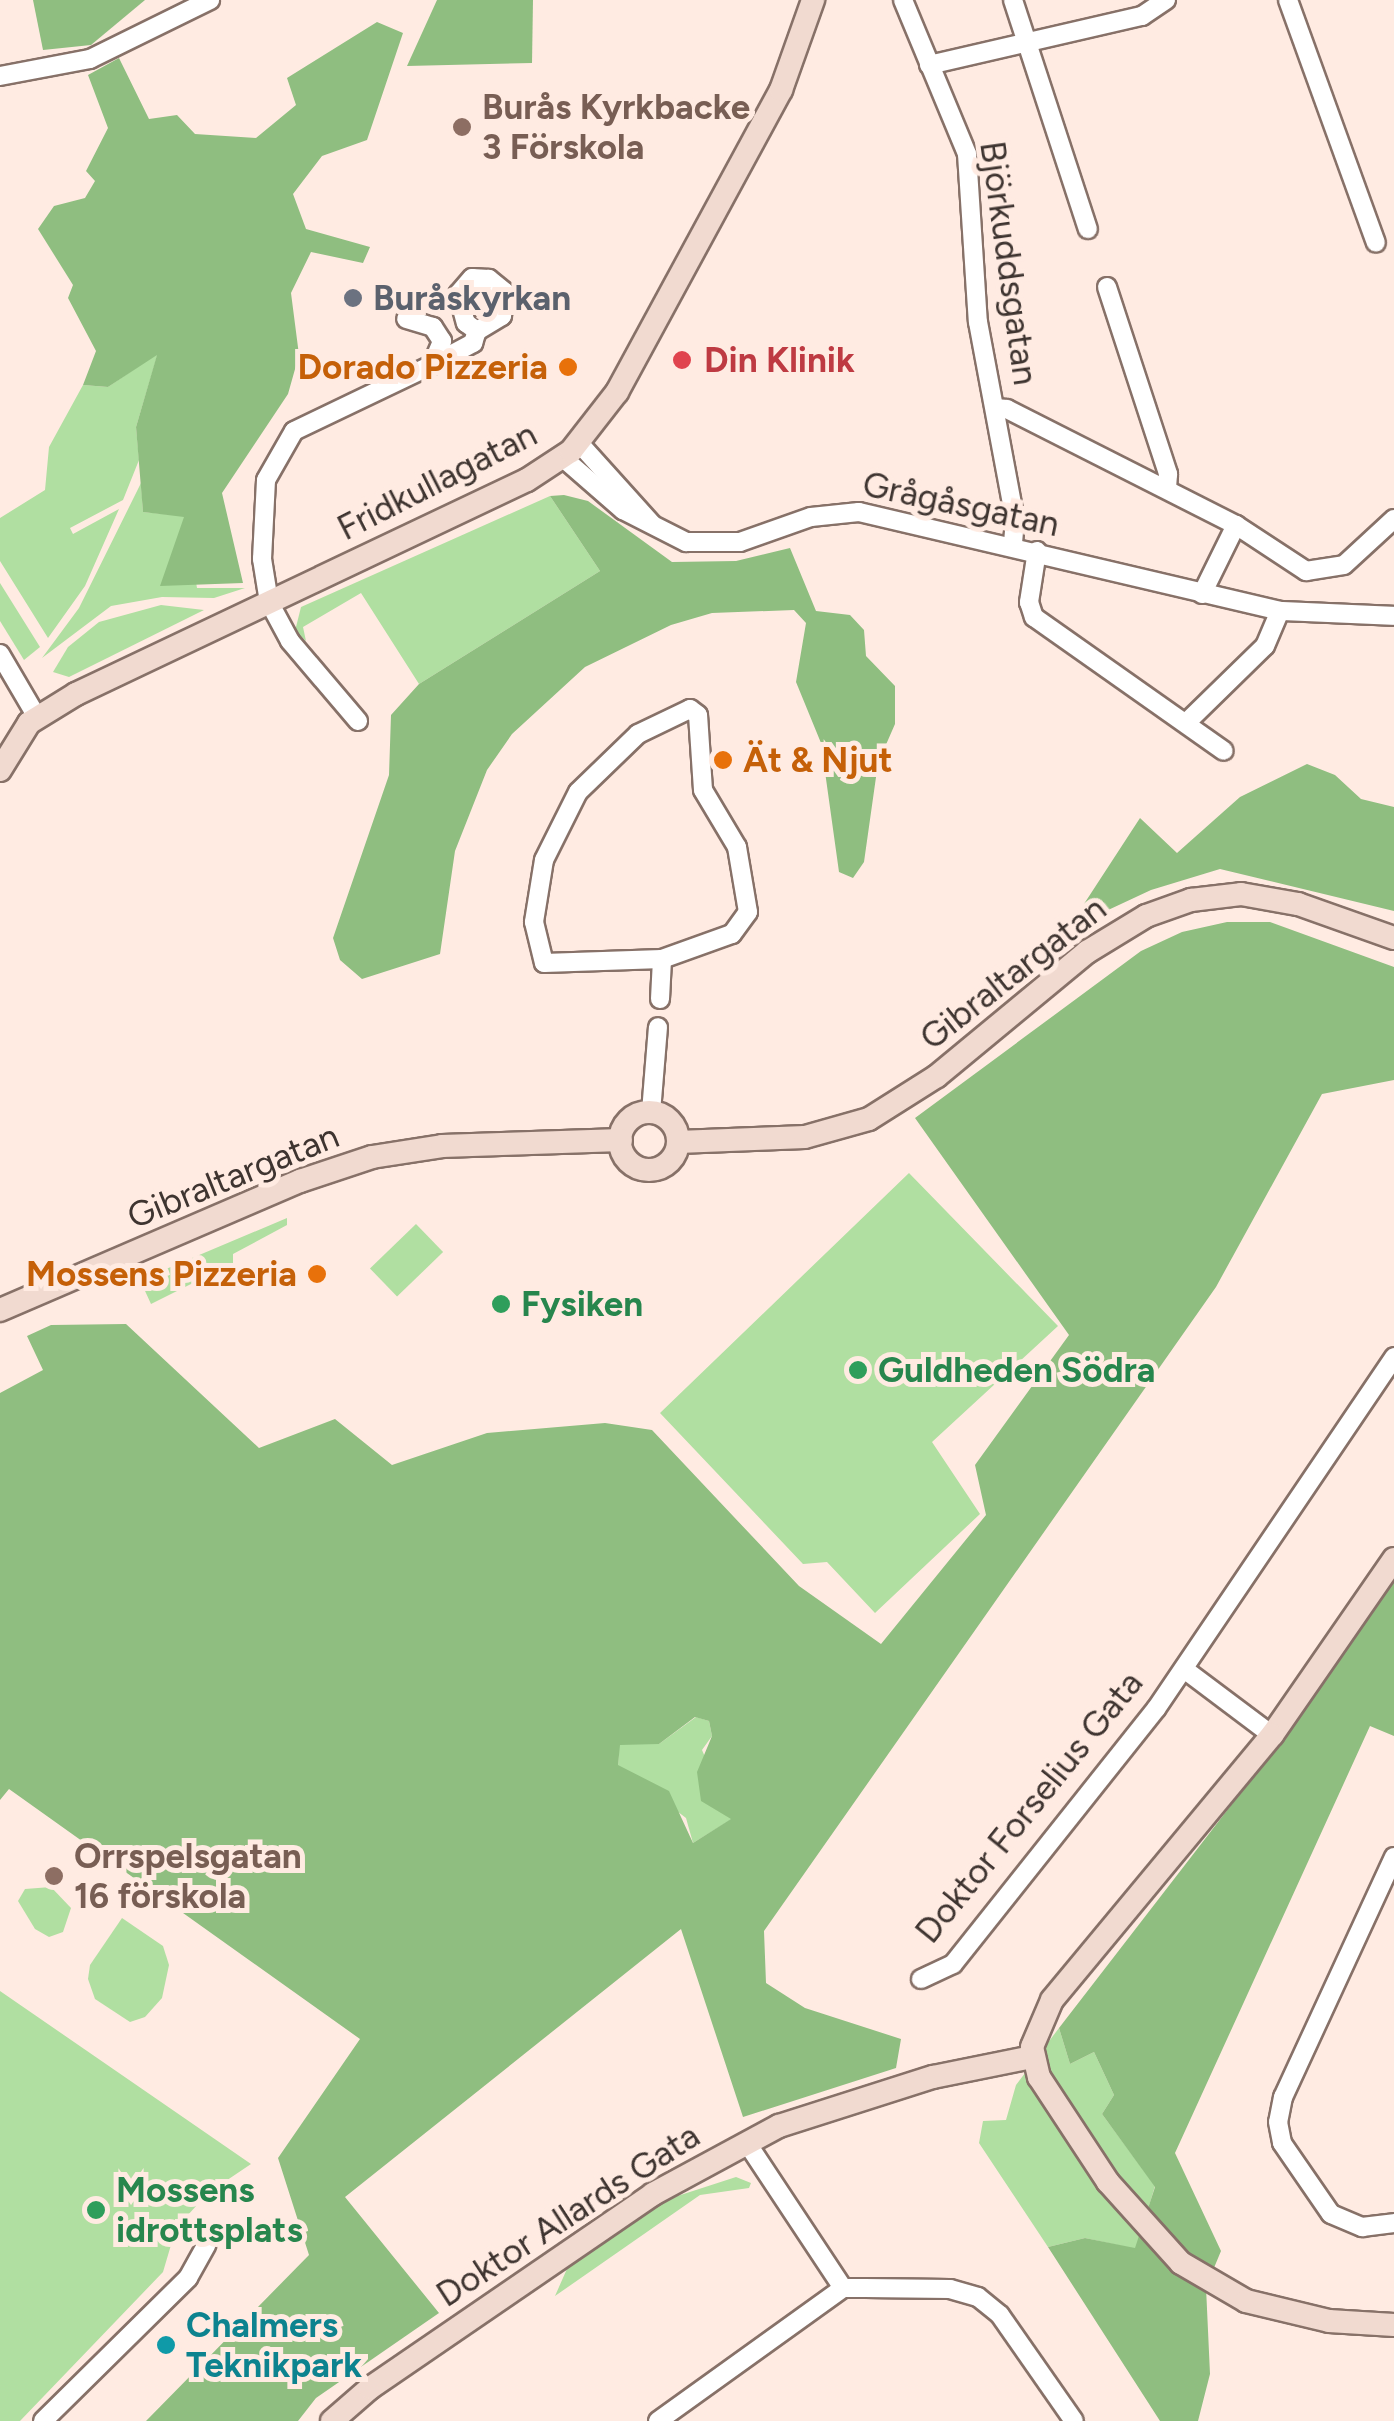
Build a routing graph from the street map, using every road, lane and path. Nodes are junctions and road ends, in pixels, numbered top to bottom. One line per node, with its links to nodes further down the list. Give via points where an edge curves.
1 (210, 0): 9 (street, via 90,59)
2 (813, 0): 17 (street, Fridkullagatan, via 781,90 617,392)
3 (903, 0): 8 (street, Björkuddsgatan)
4 (1014, 0): 7 (street)
5 (1166, 0): 7 (street, via 1142,16)
6 (1288, 0): 11 (street)
7 (1028, 42): 8 (street); 10 (street)
8 (929, 65): 16 (street, Björkuddsgatan, via 966,154 978,322)
9 (0, 76)
10 (1088, 229)
11 (1376, 243)
12 (1107, 287): 18 (street, via 1168,474)
13 (406, 319): 15 (street, via 433,327 442,341)
14 (477, 332): 15 (street, via 473,343)
15 (432, 365): 24 (street, via 314,418 278,450 262,518)
16 (996, 408): 18 (street); 21 (street, Björkuddsgatan)
17 (571, 450): 21 (street, Grågåsgatan, via 623,510 686,542 724,544 811,517 859,512); 24 (street, Fridkullagatan)
18 (1167, 489): 20 (street)
19 (1394, 519): 20 (street, via 1344,565 1319,572 1289,564)
20 (1236, 525): 23 (street)
21 (1013, 544): 22 (street, Grågåsgatan)
22 (1037, 551): 23 (street, Grågåsgatan); 30 (street, via 1029,590 1034,617)
23 (1202, 594): 25 (street, Grågåsgatan)
24 (269, 602): 28 (street, Fridkullagatan); 29 (street, via 290,640)
25 (1280, 611): 26 (street, Grågåsgatan); 30 (street, via 1266,646)
26 (1394, 616)
27 (0, 654): 28 (street)
28 (37, 717): 32 (street, Fridkullagatan)
29 (358, 721)
30 (1186, 723): 31 (street)
31 (1224, 751)
32 (0, 770)
33 (1394, 938): 39 (street, Gibraltargatan, via 1298,904 1241,894 1191,900 1146,916 1088,952 924,1086 869,1119 805,1137)
34 (662, 959): 34 (street, via 732,934 748,912 737,846 703,790 698,715 690,709 638,734 578,792 544,860 534,922 544,964); 35 (street)
35 (660, 999)
36 (658, 1027): 37 (street)
37 (651, 1112): 38 (street, via 630,1120); 39 (street, via 672,1124)
38 (621, 1140): 39 (street, via 628,1160 647,1170 668,1162); 40 (street, Gibraltargatan, via 442,1146 372,1158 300,1181)
39 (678, 1142)
40 (0, 1310)
41 (1394, 1356): 43 (street, Doktor Forselius Gata)
42 (1394, 1559): 44 (street)
43 (1184, 1669): 44 (street, Doktor Forselius Gata); 46 (street, Doktor Forselius Gata, via 954,1964)
44 (1272, 1735): 47 (street, via 1052,2000 1036,2030)
45 (1394, 1857): 49 (street, via 1283,2097 1278,2122 1282,2143 1331,2214 1362,2227)
46 (921, 1979)
47 (1032, 2057): 48 (street, Doktor Allards Gata, via 831,2106); 52 (street, via 1108,2182 1182,2263 1246,2300 1330,2321)
48 (747, 2144): 51 (street); 54 (street, Doktor Allards Gata, via 636,2205)
49 (1394, 2223)
50 (206, 2244): 53 (street, via 188,2278)
51 (842, 2288): 55 (street); 56 (street, via 946,2289 978,2297 1000,2315)
52 (1394, 2325)
53 (43, 2421)
54 (332, 2421)
55 (658, 2421)
56 (1074, 2421)

